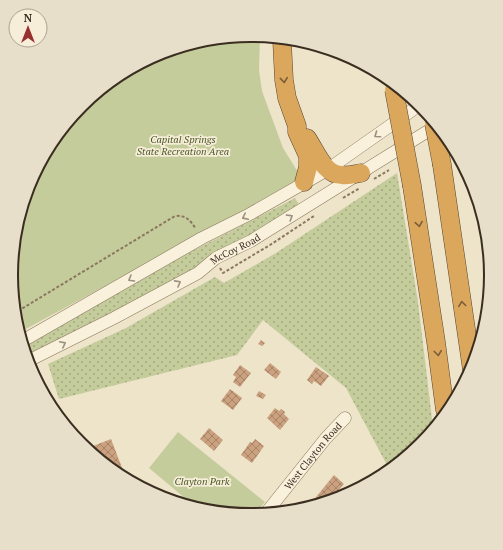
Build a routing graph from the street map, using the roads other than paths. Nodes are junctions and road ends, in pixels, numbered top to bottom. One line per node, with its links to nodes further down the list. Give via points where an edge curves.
1 (282, 43): 4 (highway, one-way to 4, via 287,98)
2 (394, 90): 13 (highway, one-way to 13, bridge, via 412,186)
3 (415, 108): 7 (street, one-way to 7)
4 (297, 126): 7 (highway, via 302,129); 9 (highway, via 297,132 308,156)
5 (432, 127): 8 (street, McCoy Road)
6 (436, 132): 11 (highway, one-way to 6, bridge)
7 (327, 170): 8 (highway, via 342,176); 9 (street)
8 (361, 173): 12 (street, McCoy Road, one-way to 8, via 198,273 216,258 251,241)
9 (304, 182): 10 (street, one-way to 10)
10 (27, 338)
11 (470, 357)
12 (34, 358)
13 (445, 407)
14 (345, 418): 15 (street, West Clayton Road)
15 (270, 508)

